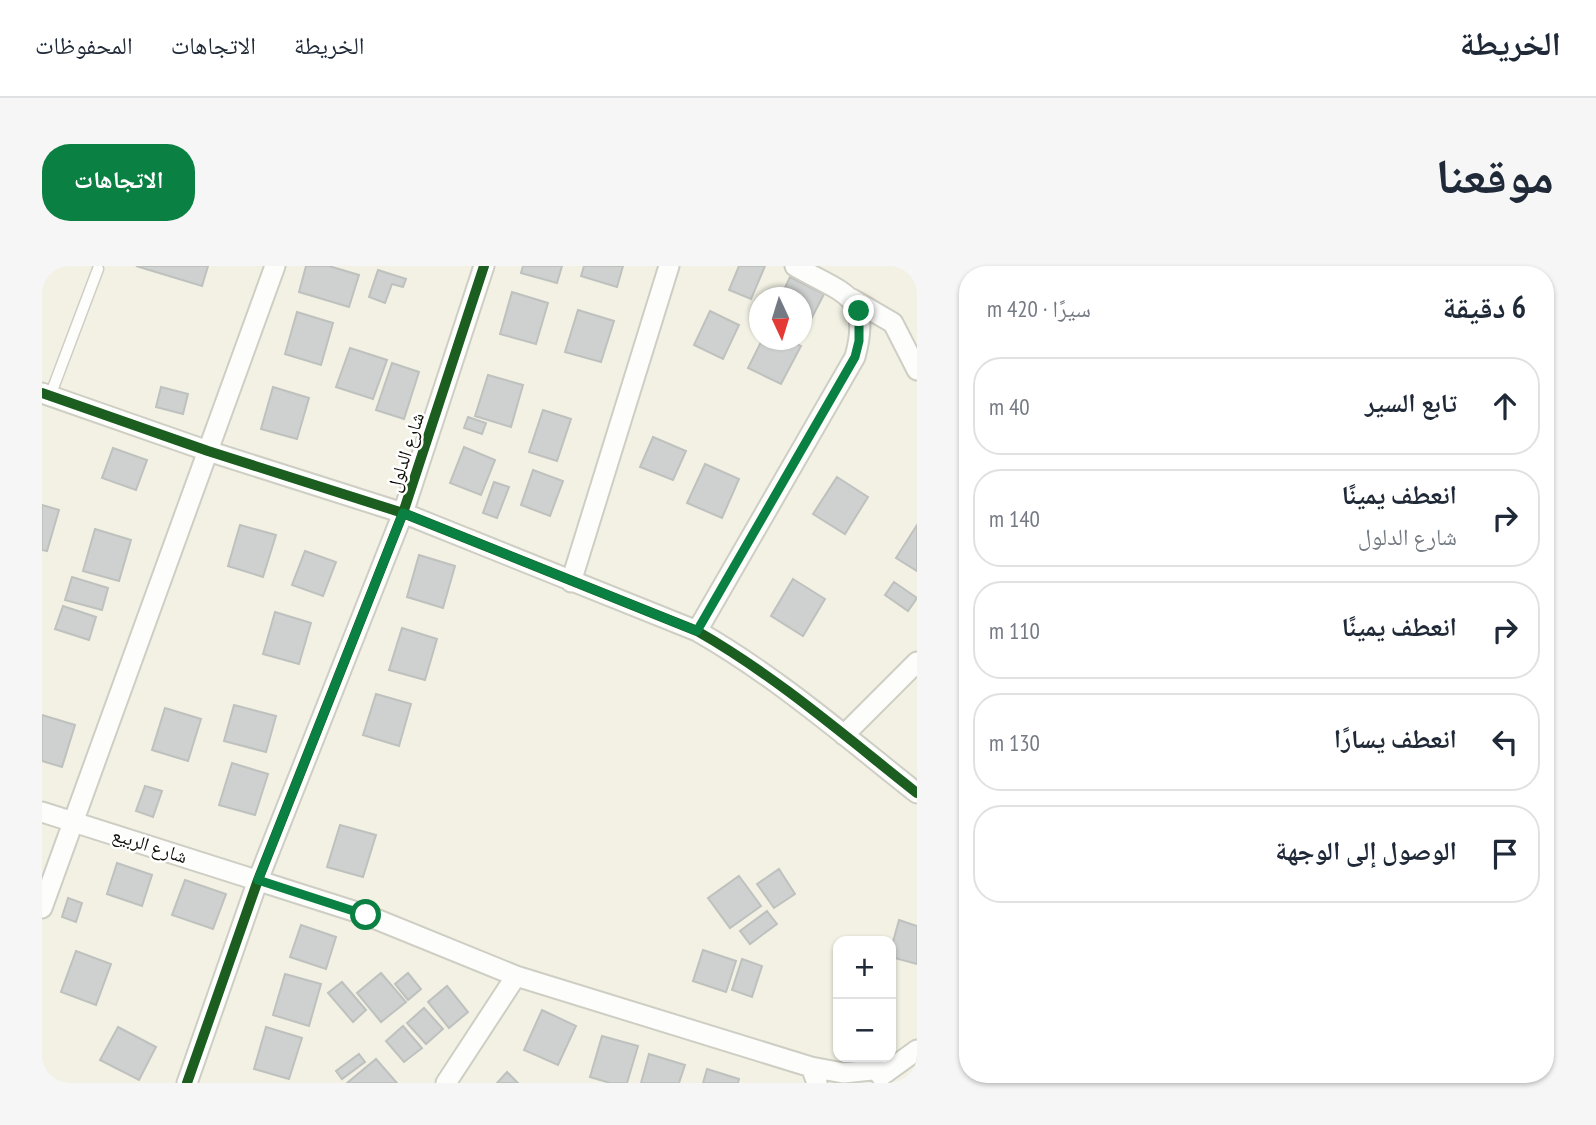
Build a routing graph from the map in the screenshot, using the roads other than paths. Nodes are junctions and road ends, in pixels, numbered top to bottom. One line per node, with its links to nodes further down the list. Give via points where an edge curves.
1 (275, 266): 9 (street)
2 (484, 266): 10 (street, شارع الدلول)
3 (669, 266): 11 (street)
4 (795, 266): 6 (street)
5 (98, 269): 8 (lane)
6 (852, 299): 7 (street, via 894,323); 12 (street, via 860,323 855,357)
7 (917, 370)
8 (46, 395): 9 (street)
9 (208, 451): 10 (street); 17 (street)
10 (403, 513): 11 (street); 18 (street, شارع الدلول)
11 (571, 582): 12 (street)
12 (697, 631): 14 (street)
13 (917, 662): 14 (street)
14 (844, 735): 15 (street)
15 (917, 793)
16 (42, 812): 17 (street, شارع الربيع)
17 (75, 821): 18 (street, شارع الربيع); 19 (street)
18 (258, 880): 20 (street, شارع الربيع, via 366,915); 24 (street, شارع الدلول)
19 (42, 908)
20 (516, 976): 22 (street, شارع الربيع); 25 (street)
21 (917, 1050): 23 (street)
22 (814, 1075): 23 (street, شارع الربيع)
23 (881, 1078)
24 (187, 1083)
25 (446, 1083)

